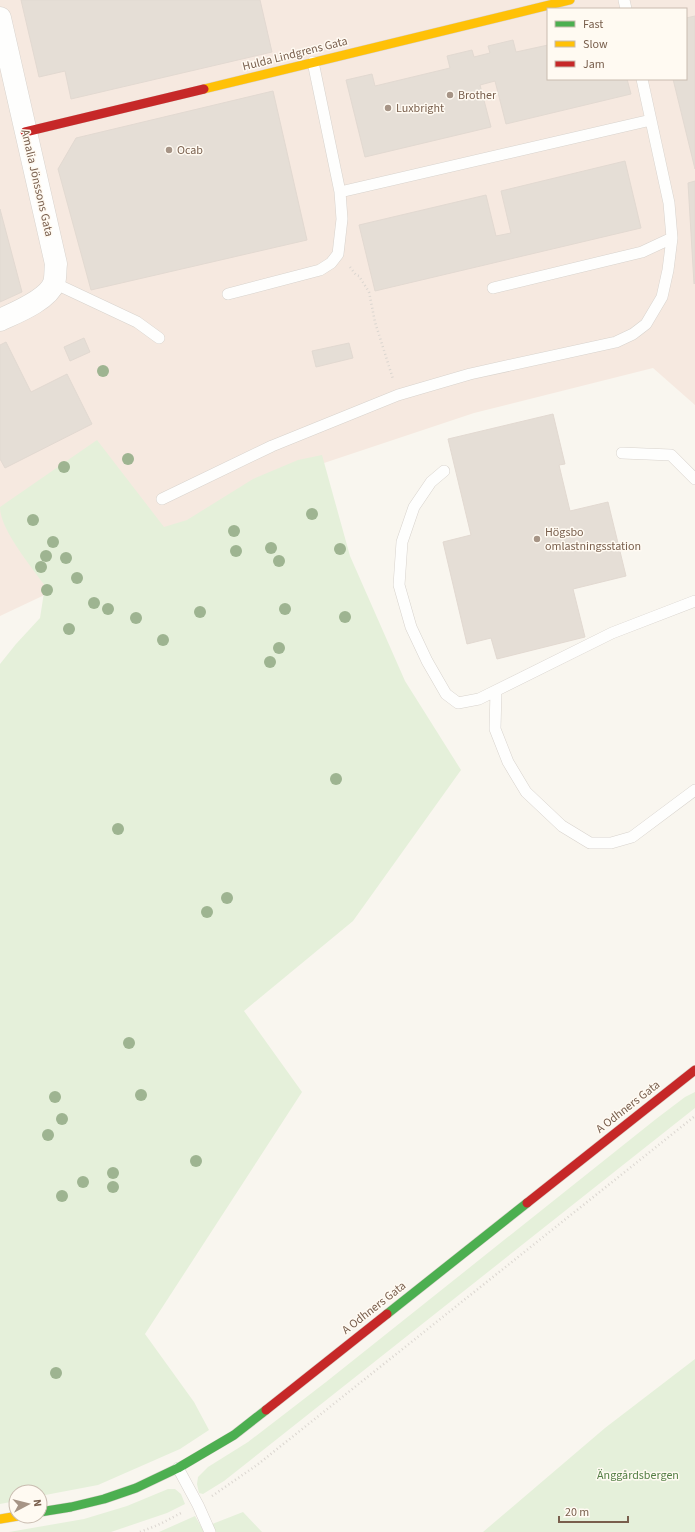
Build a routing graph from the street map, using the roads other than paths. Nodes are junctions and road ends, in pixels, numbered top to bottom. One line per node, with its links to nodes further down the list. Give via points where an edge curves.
1 (570, 0): 3 (street, Hulda Lindgrens Gata)
2 (0, 18): 6 (street, Amalia Jönssons Gata)
3 (313, 62): 6 (street, Hulda Lindgrens Gata); 7 (lane)
4 (642, 80): 5 (lane)
5 (651, 120): 7 (lane); 8 (lane, via 669,203)
6 (25, 132): 9 (street, Amalia Jönssons Gata, via 56,264)
7 (340, 192): 11 (lane, via 342,219 338,254 331,263 320,270)
8 (672, 238): 10 (lane, via 642,252); 17 (lane, via 662,297 646,324 633,334 609,344 470,374 398,395 272,446)
9 (54, 284): 12 (street, via 44,297); 13 (lane, via 137,322)
10 (493, 288)
11 (228, 294)
12 (0, 320)
13 (159, 338)
14 (622, 453): 16 (lane, via 672,455)
15 (444, 471): 19 (lane, via 431,482 414,507 402,542 399,584 411,627 446,694 458,703 479,699)
16 (695, 478)
17 (162, 499)
18 (695, 600): 19 (lane, via 612,633)
19 (496, 691): 20 (lane, via 495,729 508,762 526,792 562,826 590,843 611,843 632,837)
20 (695, 790)
21 (695, 1070): 22 (street, A Odhners Gata, via 234,1435)
22 (178, 1468): 23 (street, A Odhners Gata, via 136,1488 71,1507); 24 (lane)
23 (48, 1511)
24 (210, 1532)

